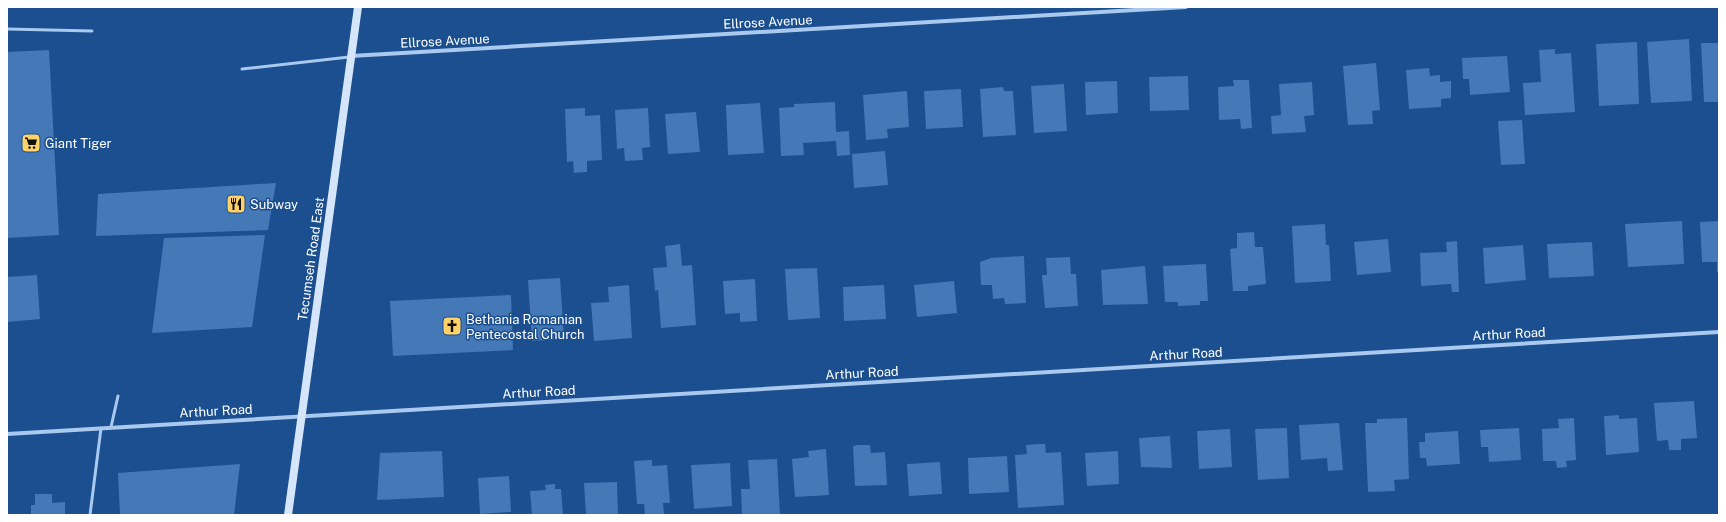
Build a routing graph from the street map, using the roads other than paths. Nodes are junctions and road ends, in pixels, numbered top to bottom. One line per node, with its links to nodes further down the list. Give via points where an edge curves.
1 (358, 7): 5 (main road, Tecumseh Road East)
2 (1186, 7): 5 (street, Ellrose Avenue)
3 (7, 29): 4 (lane)
4 (92, 31)
5 (351, 56): 6 (lane); 9 (main road, Tecumseh Road East)
6 (242, 69)
7 (1719, 332): 9 (street, Arthur Road)
8 (118, 396): 10 (lane)
9 (302, 416): 10 (street, Arthur Road); 14 (main road, Tecumseh Road East)
10 (111, 427): 11 (street, Arthur Road)
11 (101, 428): 12 (street, Arthur Road); 13 (lane)
12 (7, 434)
13 (90, 515)
14 (288, 515)

